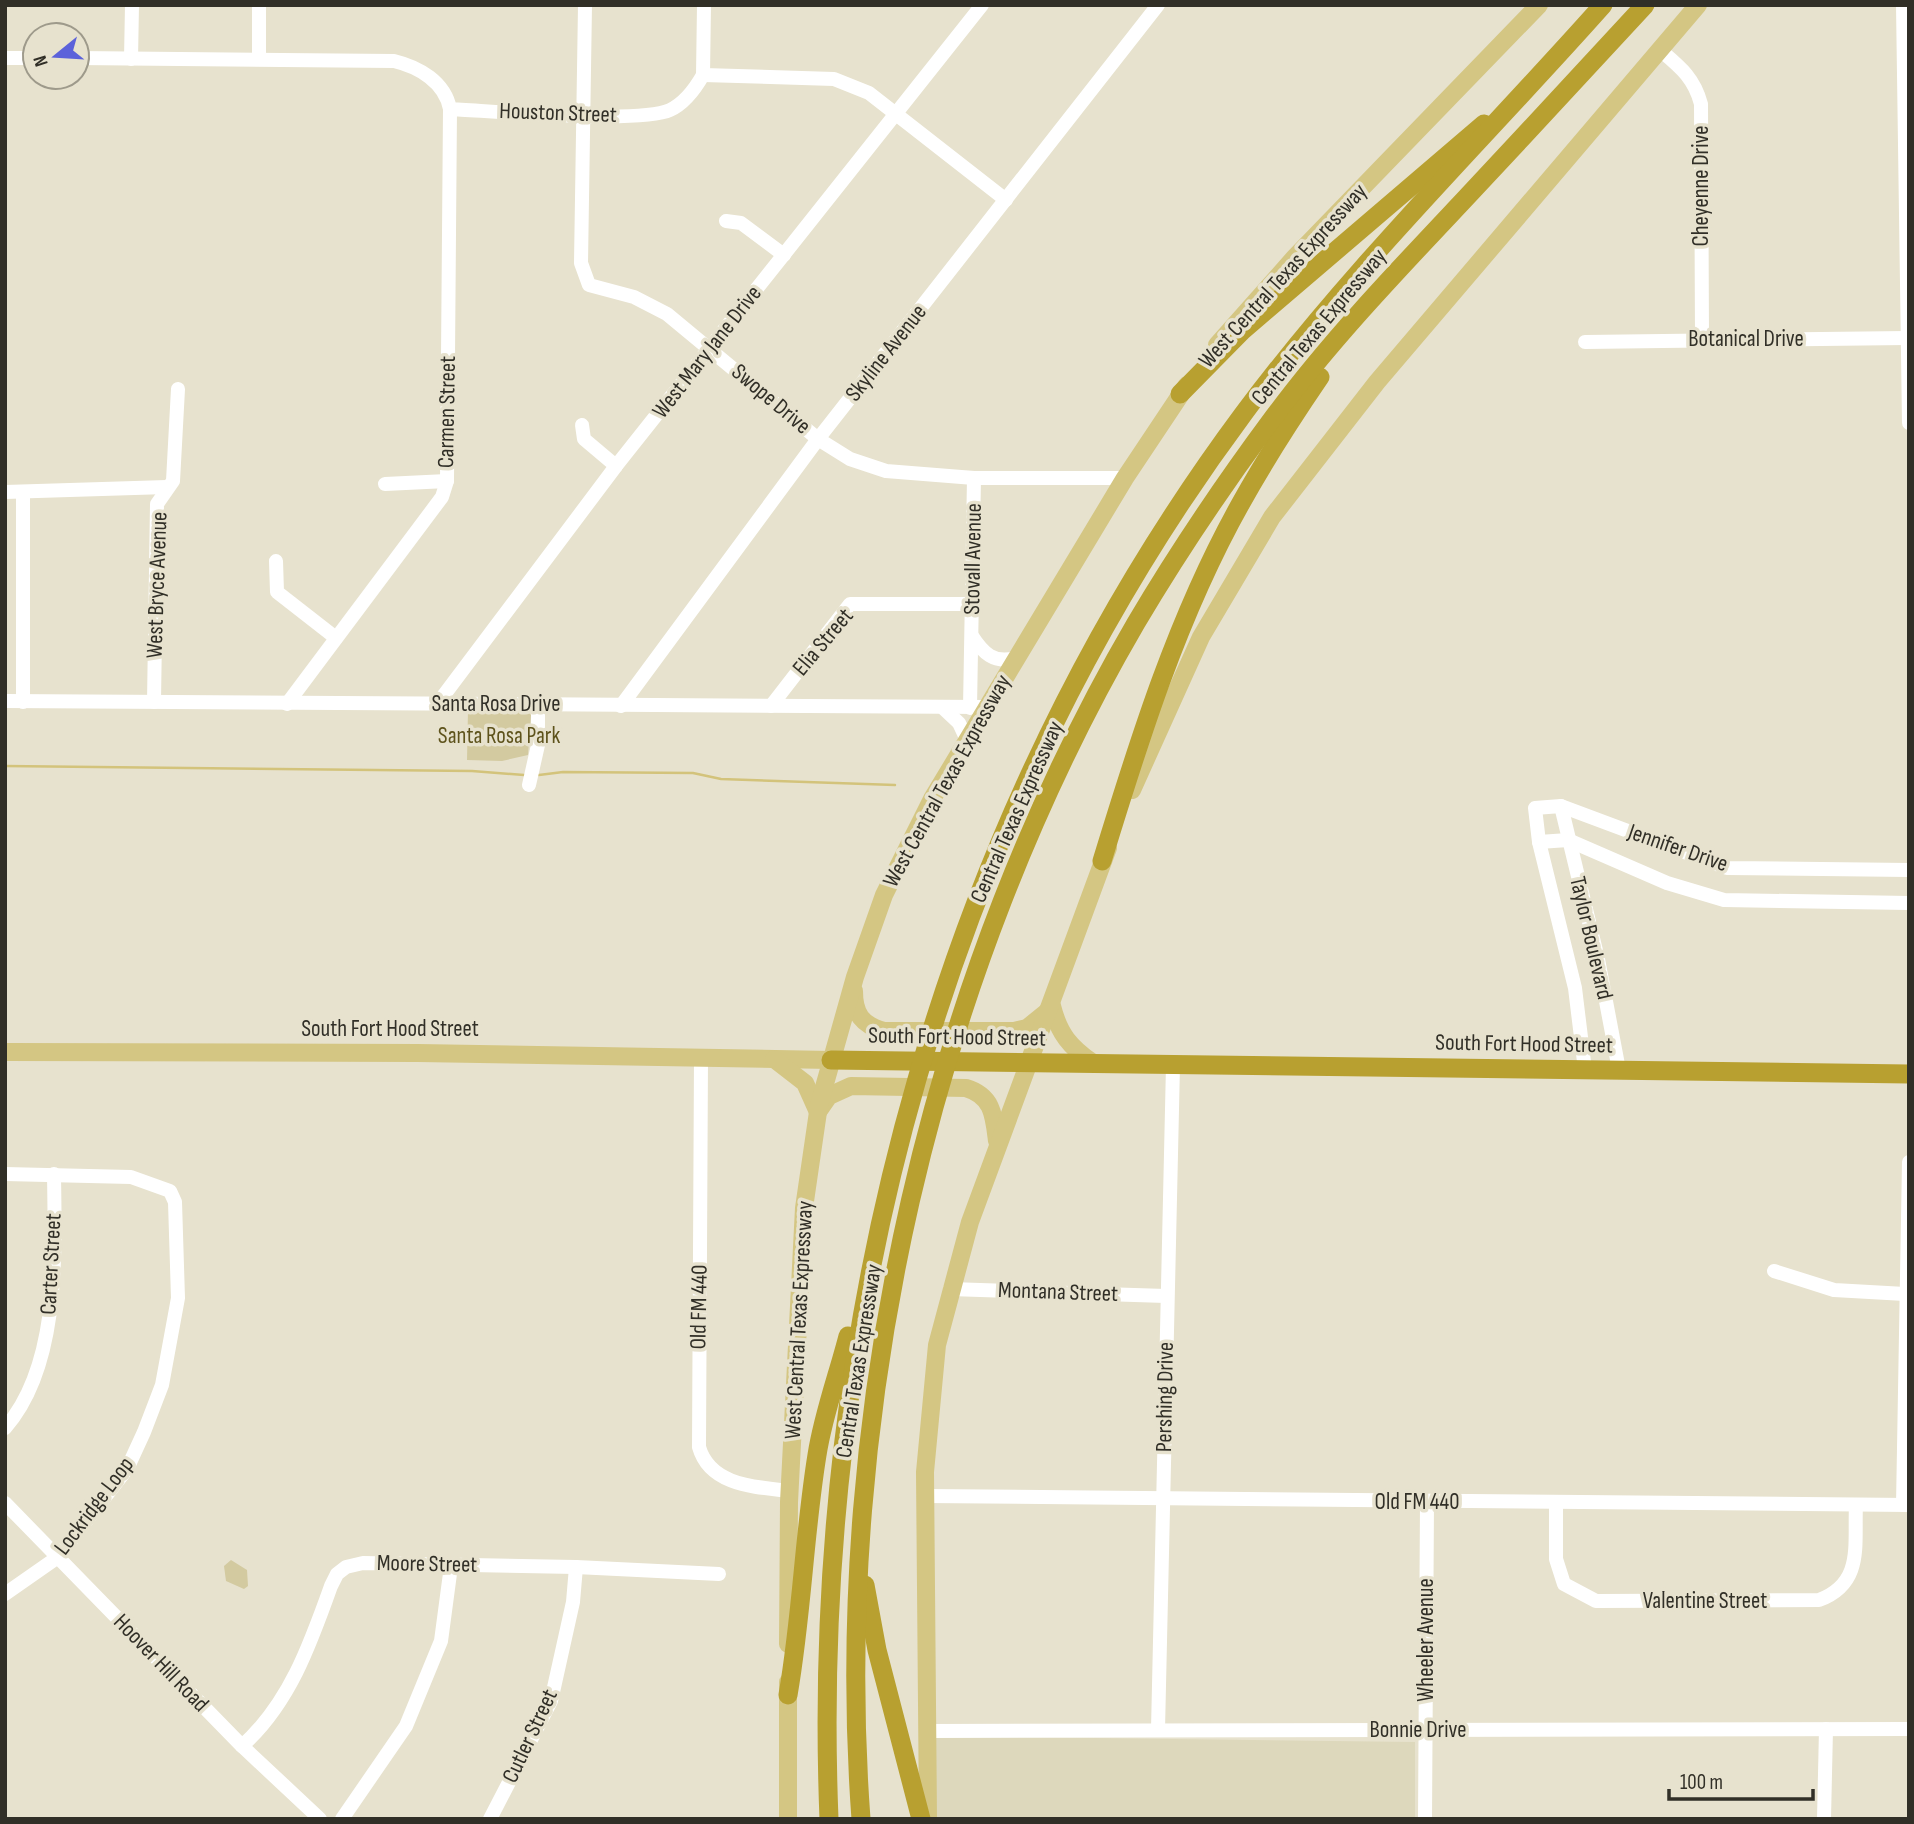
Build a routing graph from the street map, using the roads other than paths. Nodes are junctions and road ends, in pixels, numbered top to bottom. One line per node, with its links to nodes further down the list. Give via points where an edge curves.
1 (132, 5): 15 (street)
2 (259, 5): 14 (street)
3 (585, 5): 19 (street)
4 (704, 5): 16 (street)
5 (981, 5): 20 (street, West Mary Jane Drive)
6 (1158, 5): 22 (street, Skyline Avenue)
7 (1539, 5): 32 (main road, West Central Texas Expressway, via 1259,296)
8 (1602, 5): 17 (highway, Central Texas Expressway)
9 (1645, 5): 25 (highway, Central Texas Expressway)
10 (1698, 5): 12 (main road)
11 (1903, 5): 21 (street)
12 (1659, 49): 27 (street, Cheyenne Drive, via 1695,83 1701,104); 65 (main road, via 1377,382 1272,517 1219,603 1177,684)
13 (91, 58): 15 (street)
14 (259, 58): 15 (street); 18 (street, via 411,65 432,78 449,100)
15 (131, 59)
16 (703, 75): 19 (street, Houston Street, via 688,96 669,111 650,116); 20 (street, via 834,79 869,93)
17 (1522, 97): 32 (highway, via 1461,142 1242,331); 85 (highway, Central Texas Expressway, via 1301,340 1176,510 1115,607 1003,830 939,1004)
18 (450, 109): 19 (street, Houston Street); 39 (street, Carmen Street)
19 (583, 114): 29 (street, Swope Drive, via 581,263 585,278 589,285 634,297 667,314)
20 (896, 114): 22 (street); 24 (street, West Mary Jane Drive)
21 (1907, 120): 26 (street)
22 (1006, 200): 35 (street, Skyline Avenue)
23 (726, 221): 24 (street, via 741,223)
24 (784, 255): 29 (street, West Mary Jane Drive)
25 (1343, 332): 65 (highway, via 1328,366 1240,505 1210,565 1160,684); 99 (highway, Central Texas Expressway, via 1206,512 1124,646 1024,849 967,1004 906,1222 866,1478)
26 (1908, 338): 27 (street, Botanical Drive); 30 (street)
27 (1702, 339): 28 (street, Botanical Drive)
28 (1585, 342)
29 (712, 348): 35 (street, Swope Drive); 36 (street, West Mary Jane Drive)
30 (1908, 379): 33 (street)
31 (178, 389): 41 (street, West Bryce Avenue, via 173,481)
32 (1180, 394): 38 (main road, West Central Texas Expressway)
33 (1909, 423)
34 (582, 425): 36 (street, via 584,439)
35 (818, 439): 37 (street, Swope Drive, via 850,459 886,471); 55 (street, Skyline Avenue)
36 (616, 467): 52 (street, West Mary Jane Drive)
37 (974, 478): 38 (street, Stovall Avenue); 45 (street, Stovall Avenue)
38 (1125, 478): 48 (main road, West Central Texas Expressway)
39 (447, 481): 40 (street); 47 (street, Carmen Street, via 442,497)
40 (384, 484)
41 (167, 487): 43 (street); 51 (street, West Bryce Avenue, via 157,504)
42 (5, 492): 43 (street)
43 (23, 492): 50 (street)
44 (276, 561): 47 (street, via 277,592)
45 (972, 604): 46 (street, Stovall Avenue); 56 (street, Elia Street, via 850,604)
46 (972, 636): 48 (street, via 994,659); 57 (street, Stovall Avenue)
47 (336, 638): 53 (street, Carmen Street)
48 (1015, 659): 57 (main road, West Central Texas Expressway)
49 (5, 701): 50 (street, Santa Rosa Drive)
50 (23, 702): 51 (street, Santa Rosa Drive)
51 (154, 702): 53 (street, Santa Rosa Drive)
52 (438, 703): 53 (street, Santa Rosa Drive); 54 (street, Santa Rosa Drive)
53 (287, 704)
54 (538, 704): 55 (street, Santa Rosa Drive); 60 (street, via 538,745)
55 (621, 706): 56 (street, Santa Rosa Drive)
56 (771, 706): 58 (street, Santa Rosa Drive)
57 (978, 707): 58 (street, Santa Rosa Drive); 59 (main road, West Central Texas Expressway)
58 (943, 708): 59 (street, via 959,723)
59 (967, 740): 68 (main road, West Central Texas Expressway, via 884,895)
60 (529, 785)
61 (1561, 806): 62 (street, Jennifer Drive); 63 (street, Taylor Boulevard); 66 (street, Jennifer Drive, via 1727,868)
62 (1535, 808): 64 (street, Taylor Boulevard)
63 (1568, 840): 64 (street, Jennifer Drive); 67 (street, Jennifer Drive, via 1667,883 1724,900); 78 (street, Taylor Boulevard, via 1598,959)
64 (1539, 842): 77 (street, Taylor Boulevard, via 1575,988)
65 (1102, 862): 69 (main road)
66 (1909, 870)
67 (1909, 903)
68 (855, 977): 69 (main road, via 854,1006 860,1019 884,1031 1014,1031 1039,1020); 73 (main road, West Central Texas Expressway)
69 (1052, 1006): 74 (main road); 75 (main road, via 1070,1046)
70 (5, 1052): 71 (main road, South Fort Hood Street)
71 (701, 1057): 72 (main road, South Fort Hood Street); 91 (street, Old FM 440, via 699,1447 702,1459 726,1479)
72 (774, 1059): 73 (main road, South Fort Hood Street); 80 (main road, via 805,1083)
73 (831, 1060): 74 (highway, South Fort Hood Street); 80 (main road, West Central Texas Expressway)
74 (1030, 1063): 75 (highway, South Fort Hood Street); 81 (main road)
75 (1093, 1063): 76 (highway, South Fort Hood Street)
76 (1173, 1065): 77 (highway, South Fort Hood Street); 89 (street, Pershing Drive)
77 (1585, 1070): 78 (highway, South Fort Hood Street)
78 (1619, 1070): 79 (highway, South Fort Hood Street)
79 (1909, 1074)
80 (818, 1112): 81 (main road, via 829,1096 850,1086 966,1088 979,1091 989,1101); 91 (main road, West Central Texas Expressway, via 804,1208)
81 (998, 1145): 87 (main road)
82 (1909, 1162): 88 (street)
83 (5, 1174): 84 (street, Lockridge Loop)
84 (54, 1174): 90 (street, Carter Street, via 53,1307 32,1381); 100 (street, Lockridge Loop, via 131,1177 170,1191 175,1202 178,1298 162,1385 127,1469)
85 (881, 1213): 105 (highway, via 817,1451); 116 (highway, Central Texas Expressway, via 847,1412 833,1539 827,1661)
86 (1774, 1271): 88 (street, via 1834,1290)
87 (950, 1289): 89 (street, Montana Street); 92 (main road, via 932,1382)
88 (1905, 1294): 98 (street)
89 (1166, 1296): 93 (street, Pershing Drive)
90 (5, 1428)
91 (789, 1491): 105 (main road, West Central Texas Expressway)
92 (925, 1496): 93 (street, Old FM 440); 110 (main road)
93 (1163, 1500): 94 (street, Old FM 440); 108 (street, Pershing Drive)
94 (1426, 1502): 96 (street, Old FM 440); 109 (street, Wheeler Avenue)
95 (5, 1503): 100 (street, Hoover Hill Road)
96 (1556, 1503): 97 (street, Old FM 440); 97 (street, Valentine Street, via 1556,1559 1564,1584 1596,1601 1829,1597 1838,1593 1854,1571)
97 (1856, 1505): 98 (street, Old FM 440)
98 (1906, 1505)
99 (860, 1552): 117 (highway, Central Texas Expressway, via 856,1693); 118 (highway, via 877,1650)
100 (58, 1557): 104 (street, Lockridge Loop); 111 (street, Hoover Hill Road)
101 (451, 1566): 102 (street, Moore Street); 111 (street, Moore Street, via 346,1566 337,1574 294,1680 262,1729); 113 (street, via 441,1641 406,1726)
102 (576, 1567): 103 (street, Moore Street); 114 (street, Cutler Street, via 573,1602 551,1700)
103 (719, 1574)
104 (5, 1594)
105 (788, 1695): 115 (main road, West Central Texas Expressway)
106 (1826, 1729): 107 (street, Bonnie Drive); 109 (street, Bonnie Drive); 121 (street)
107 (1909, 1729)
108 (1158, 1730): 109 (street, Bonnie Drive); 110 (street, Bonnie Drive)
109 (1425, 1730): 120 (street, Wheeler Avenue)
110 (926, 1731): 119 (main road)
111 (242, 1746): 112 (street, Hoover Hill Road)
112 (320, 1819)
113 (342, 1819)
114 (490, 1819)
115 (788, 1819)
116 (829, 1819)
117 (861, 1819)
118 (921, 1819)
119 (928, 1819)
120 (1425, 1819)
121 (1824, 1819)

